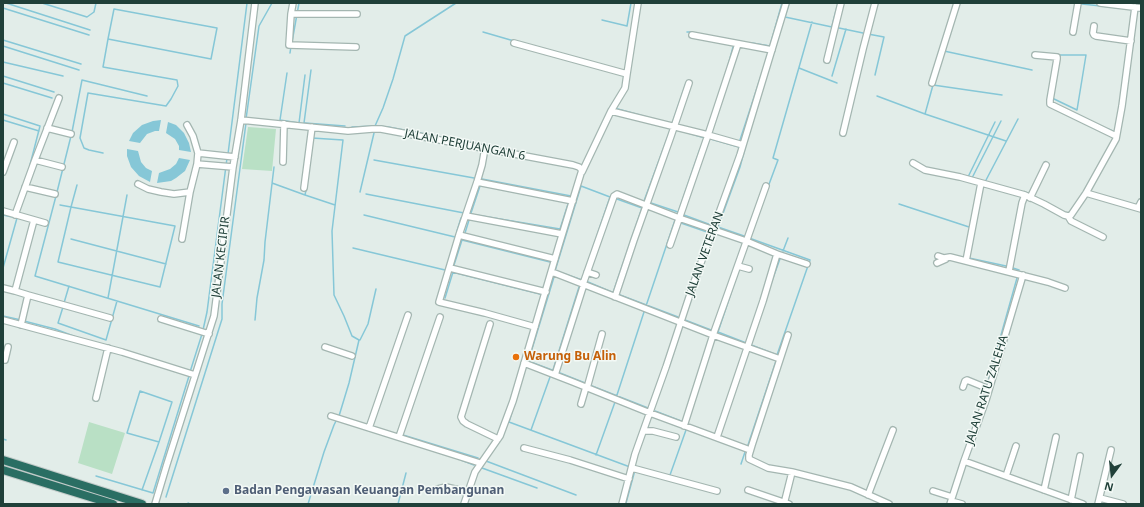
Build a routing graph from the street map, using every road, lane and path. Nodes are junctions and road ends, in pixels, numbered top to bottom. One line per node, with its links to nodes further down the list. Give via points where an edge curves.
1 (254, 3): 28 (street, JALAN KECIPIR)
2 (293, 3): 11 (street)
3 (638, 3): 23 (street)
4 (786, 3): 20 (street, JALAN VETERAN)
5 (841, 3): 22 (street)
6 (875, 3): 34 (street)
7 (957, 3): 25 (street)
8 (1078, 3): 14 (street)
9 (1100, 3): 10 (street)
10 (1138, 8): 16 (street)
11 (291, 14): 12 (street); 19 (street, via 289,45)
12 (357, 14)
13 (1094, 26): 16 (street, via 1093,32 1096,36)
14 (1073, 32)
15 (692, 35): 18 (street)
16 (1130, 41): 37 (street)
17 (514, 43): 23 (street)
18 (738, 44): 20 (street); 36 (street)
19 (356, 47)
20 (772, 50): 39 (street, JALAN VETERAN)
21 (1035, 55): 37 (street, via 1057,57 1050,104)
22 (827, 60)
23 (627, 74): 27 (street, via 625,88)
24 (689, 83): 31 (street)
25 (932, 83)
26 (59, 98): 32 (street)
27 (611, 111): 31 (street); 50 (street)
28 (245, 121): 29 (street, JALAN PERJUANGAN 6); 42 (street, JALAN KECIPIR)
29 (284, 124): 33 (street, JALAN PERJUANGAN 6); 44 (street)
30 (186, 125): 41 (street, via 193,136)
31 (674, 127): 36 (street); 64 (street)
32 (47, 128): 35 (street); 43 (street)
33 (312, 128): 40 (street, JALAN PERJUANGAN 6, via 348,131 381,129); 57 (street)
34 (843, 133)
35 (71, 134)
36 (708, 135): 39 (street); 70 (street)
37 (1116, 136): 59 (street)
38 (14, 142): 51 (street)
39 (742, 145): 73 (street, JALAN VETERAN)
40 (485, 148): 50 (street, JALAN PERJUANGAN 6, via 573,165); 52 (street)
41 (198, 153): 42 (street); 46 (street)
42 (235, 157): 48 (street, JALAN KECIPIR)
43 (35, 160): 49 (street); 55 (street)
44 (283, 162)
45 (912, 163): 54 (street, via 925,170)
46 (197, 164): 48 (street); 58 (street)
47 (1046, 165): 61 (street)
48 (233, 167): 111 (street, JALAN KECIPIR, via 214,316)
49 (62, 168)
50 (582, 170): 62 (street)
51 (3, 172)
52 (477, 182): 62 (street); 68 (street)
53 (138, 184): 58 (street, via 148,189 174,194)
54 (981, 184): 61 (street); 84 (street)
55 (25, 186): 60 (street); 67 (street)
56 (766, 186): 78 (street)
57 (304, 188)
58 (190, 192): 77 (street)
59 (1086, 193): 65 (street); 69 (street, via 1074,213)
60 (55, 194)
61 (1027, 196): 69 (street); 90 (street, via 1022,203)
62 (573, 201): 74 (street)
63 (1141, 202): 65 (street)
64 (646, 206): 70 (street); 92 (street, via 618,194 614,196); 101 (street)
65 (1139, 209)
66 (3, 211): 67 (street)
67 (15, 215): 71 (street)
68 (466, 216): 74 (street); 75 (street)
69 (1068, 216): 76 (street)
70 (679, 218): 73 (street); 79 (street)
71 (34, 220): 72 (street); 98 (street)
72 (45, 223)
73 (713, 230): 78 (street); 108 (street, JALAN VETERAN)
74 (562, 234): 83 (street)
75 (459, 235): 83 (street); 88 (street)
76 (1103, 237)
77 (182, 239)
78 (746, 241): 80 (street); 87 (street)
79 (670, 245)
80 (777, 254): 86 (street); 117 (street)
81 (938, 256): 82 (street)
82 (948, 257): 84 (street); 85 (street)
83 (555, 259): 91 (street)
84 (966, 261): 90 (street)
85 (937, 263)
86 (807, 264)
87 (738, 266): 89 (street); 113 (street)
88 (450, 268): 99 (street); 110 (street, via 439,302)
89 (749, 269)
90 (1009, 271): 94 (street)
91 (552, 272): 95 (street); 99 (street)
92 (587, 272): 93 (street); 95 (street)
93 (596, 275)
94 (1023, 275): 97 (street); 127 (street, JALAN RATU ZALEHA)
95 (583, 284): 101 (street); 124 (street)
96 (3, 288): 98 (street)
97 (1065, 288)
98 (15, 291): 100 (street)
99 (546, 292): 110 (street)
100 (28, 295): 104 (street); 107 (street)
101 (615, 297): 108 (street)
102 (408, 315): 133 (street)
103 (440, 317): 136 (street)
104 (110, 318)
105 (160, 319): 111 (street)
106 (3, 320): 107 (street)
107 (21, 321): 118 (street)
108 (681, 322): 113 (street); 130 (street, JALAN VETERAN)
109 (490, 324): 140 (street, via 461,417 467,424)
110 (535, 328): 122 (street)
111 (204, 332): 123 (street, JALAN KECIPIR)
112 (602, 334): 125 (street)
113 (713, 335): 117 (street); 132 (street)
114 (788, 335): 120 (street)
115 (8, 347): 121 (street)
116 (324, 347): 119 (street)
117 (747, 347): 120 (street); 139 (street)
118 (108, 348): 123 (street); 128 (street)
119 (352, 356)
120 (780, 358): 143 (street)
121 (4, 362)
122 (524, 363): 124 (street); 140 (street)
123 (193, 374): 168 (street, JALAN KECIPIR)
124 (555, 375): 125 (street)
125 (587, 387): 129 (street); 130 (street)
126 (963, 387): 127 (street, via 967,380)
127 (989, 389): 147 (street, JALAN RATU ZALEHA)
128 (96, 398)
129 (581, 404)
130 (650, 413): 132 (street); 135 (street, JALAN VETERAN)
131 (331, 416): 133 (street)
132 (684, 426): 139 (street)
133 (369, 428): 136 (street)
134 (893, 430): 161 (street)
135 (644, 431): 137 (street); 149 (street, JALAN VETERAN)
136 (398, 437): 148 (street)
137 (676, 437)
138 (1056, 437): 157 (street)
139 (717, 438): 143 (street)
140 (498, 439): 148 (street)
141 (1016, 446): 152 (street)
142 (524, 448): 154 (street)
143 (750, 450): 151 (street, via 751,461 768,468)
144 (1111, 450): 162 (street)
145 (1080, 456): 163 (street)
146 (3, 460): 153 (highway)
147 (964, 461): 152 (street); 164 (street, JALAN RATU ZALEHA)
148 (480, 463): 160 (street)
149 (632, 468): 154 (street, JALAN VETERAN); 158 (street)
150 (3, 470): 153 (highway)
151 (792, 472): 161 (street, via 847,486); 165 (street)
152 (1006, 476): 157 (street)
153 (48, 479): 166 (highway); 167 (highway)
154 (629, 479): 170 (street, JALAN VETERAN)
155 (438, 489): 160 (street, via 446,487)
156 (748, 490): 165 (street)
157 (1044, 490): 163 (street)
158 (717, 491)
159 (933, 491): 164 (street)
160 (467, 493): 169 (street)
161 (868, 495): 171 (street)
162 (1100, 498): 174 (street); 175 (street)
163 (1070, 500): 173 (street)
164 (951, 501): 172 (street)
165 (786, 503)
166 (113, 504)
167 (142, 504)
168 (155, 504)
169 (464, 504)
170 (622, 504)
171 (889, 504)
172 (962, 504)
173 (1082, 504)
174 (1098, 504)
175 (1123, 504)

